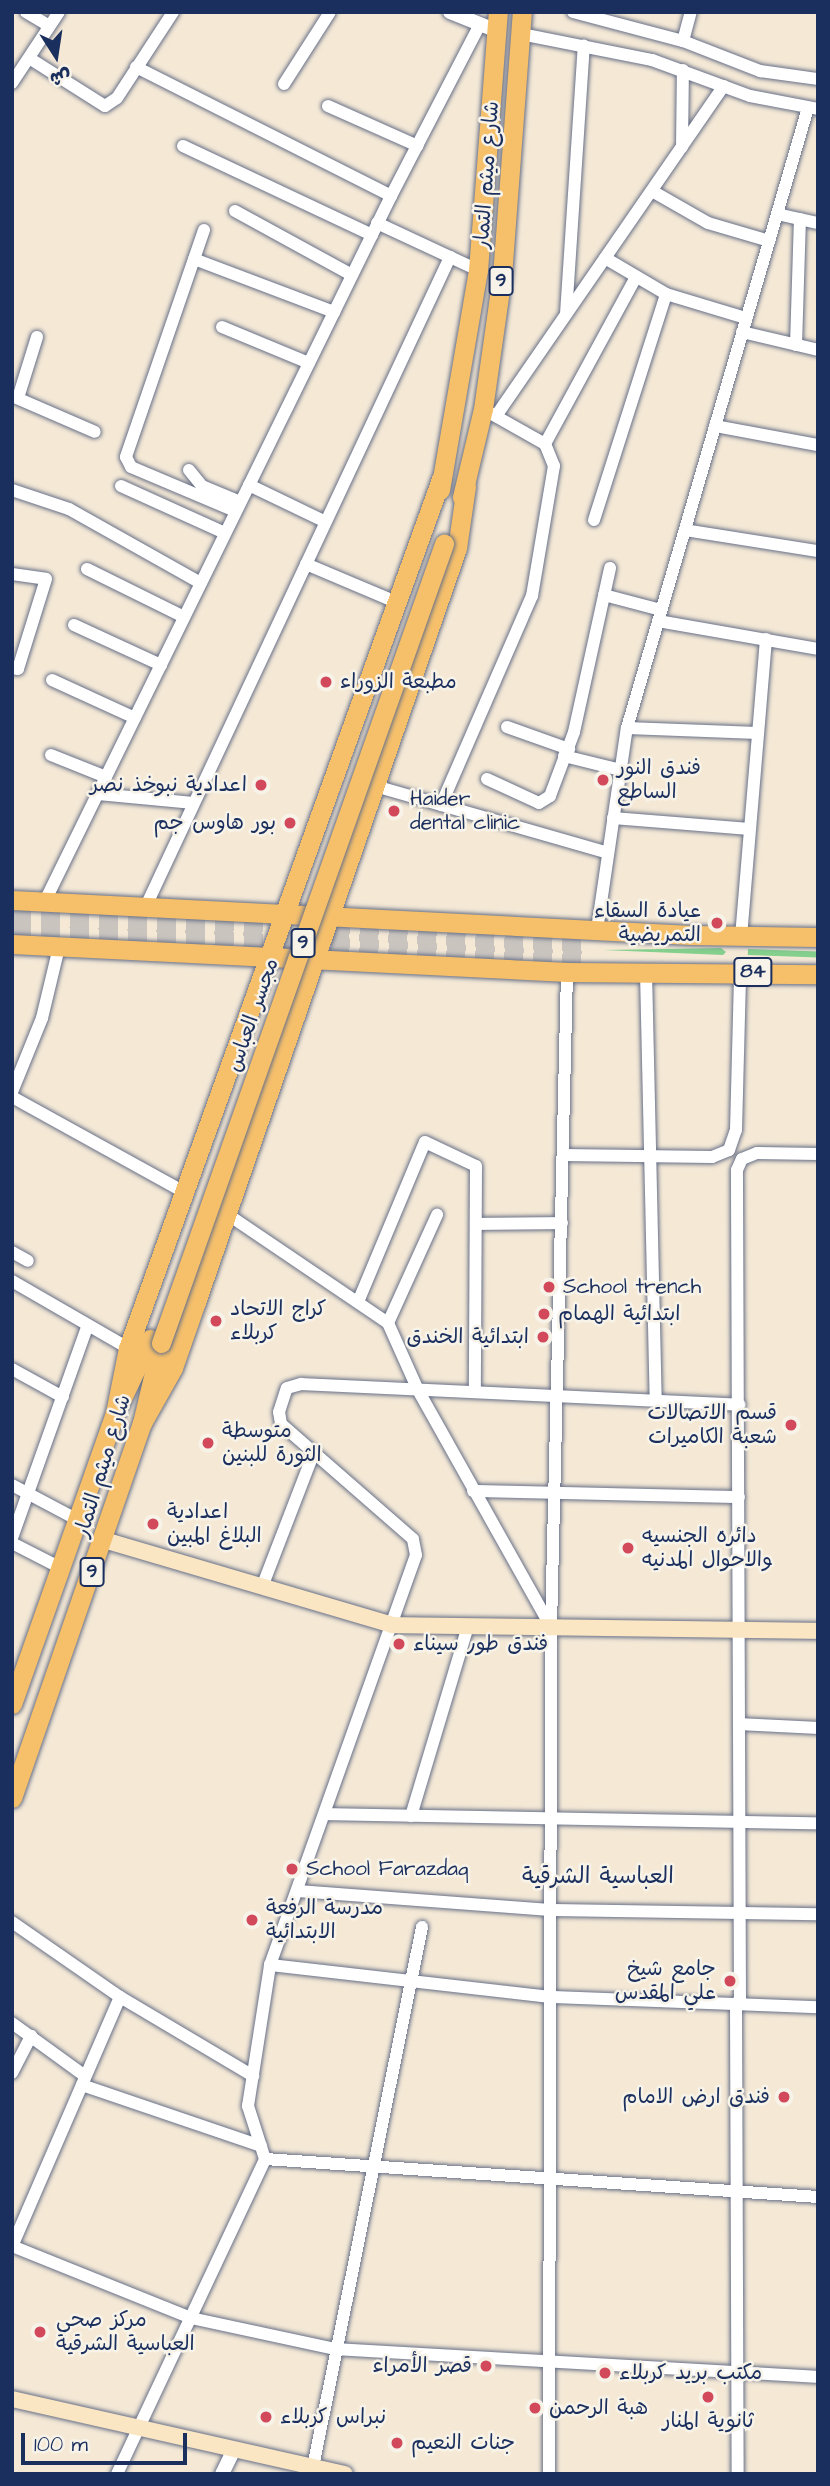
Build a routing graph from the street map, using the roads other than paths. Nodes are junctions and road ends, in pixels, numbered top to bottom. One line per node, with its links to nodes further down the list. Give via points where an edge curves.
1 (26, 12): 11 (street)
2 (59, 12): 11 (street)
3 (173, 12): 16 (street)
4 (330, 12): 20 (street)
5 (450, 12): 10 (street)
6 (522, 12): 12 (highway, شارع ميثم التمار / 9)
7 (573, 12): 9 (street)
8 (691, 12): 13 (street)
9 (595, 14): 13 (street)
10 (492, 22): 25 (street); 40 (highway, شارع ميثم التمار / 9)
11 (49, 26): 15 (street)
12 (521, 34): 14 (street); 55 (highway, شارع ميثم التمار / 9)
13 (683, 41): 19 (street, via 760,71)
14 (584, 46): 17 (street); 39 (street)
15 (29, 58): 16 (street, via 105,106 117,98); 18 (street)
16 (136, 67): 28 (street)
17 (683, 70): 21 (street); 26 (street)
18 (14, 77)
19 (818, 79)
20 (284, 84)
21 (724, 86): 23 (street); 26 (street)
22 (328, 106): 25 (street)
23 (813, 109): 30 (street)
24 (183, 146): 33 (street)
25 (418, 146): 28 (street)
26 (682, 147): 27 (street)
27 (652, 191): 35 (street, via 708,223); 37 (street)
28 (391, 196): 33 (street)
29 (235, 211): 41 (street)
30 (777, 215): 31 (street); 35 (street)
31 (800, 219): 32 (street); 51 (street)
32 (818, 223)
33 (375, 229): 36 (street); 41 (street)
34 (204, 230): 38 (street)
35 (769, 241): 47 (street)
36 (450, 257): 40 (street); 68 (street)
37 (605, 258): 42 (street); 43 (street)
38 (194, 259): 45 (street); 66 (street, via 126,457 131,467)
39 (569, 266): 42 (street); 46 (street)
40 (478, 270): 61 (highway, شارع ميثم التمار / 9)
41 (352, 275): 45 (street)
42 (590, 279): 46 (street)
43 (635, 279): 44 (street); 58 (street)
44 (666, 294): 47 (street); 67 (street)
45 (334, 312): 53 (street)
46 (566, 315): 55 (street)
47 (746, 318): 49 (street)
48 (222, 327): 53 (street)
49 (742, 332): 51 (street); 56 (street)
50 (37, 337): 54 (street)
51 (796, 345): 52 (street)
52 (818, 350)
53 (309, 363): 62 (street)
54 (15, 397): 57 (street)
55 (489, 412): 58 (street); 64 (highway, شارع ميثم التمار / 9)
56 (715, 426): 59 (street); 69 (street)
57 (95, 432)
58 (545, 444): 100 (street, via 554,466 532,596)
59 (818, 445)
60 (189, 470): 66 (street, via 202,485)
61 (441, 479): 71 (highway, شارع ميثم التمار / 9); 79 (highway)
62 (249, 485): 66 (street); 68 (street)
63 (121, 486): 70 (street)
64 (467, 486): 71 (highway, شارع ميثم التمار / 9); 97 (highway, via 457,548)
65 (12, 491): 77 (street, via 69,509)
66 (238, 506): 70 (street)
67 (594, 520)
68 (326, 523): 73 (street)
69 (685, 530): 72 (street); 80 (street)
70 (225, 533): 77 (street)
71 (438, 542): 145 (highway, مجسر العباس / 9)
72 (818, 551)
73 (306, 564): 79 (street); 99 (street)
74 (610, 568): 78 (street)
75 (88, 569): 81 (street)
76 (12, 574): 86 (street, via 46,579 18,669)
77 (201, 583): 81 (street)
78 (604, 595): 80 (street); 92 (street)
79 (396, 602): 104 (highway)
80 (660, 615): 83 (street); 90 (street)
81 (184, 617): 85 (street)
82 (74, 625): 85 (street)
83 (766, 639): 84 (street); 91 (street)
84 (818, 649)
85 (161, 665): 88 (street)
86 (12, 668)
87 (52, 680): 88 (street)
88 (135, 718): 95 (street)
89 (507, 727): 92 (street)
90 (627, 728): 91 (street); 94 (street)
91 (758, 733): 102 (street)
92 (566, 753): 94 (street); 96 (street, via 550,796 539,803)
93 (51, 755): 95 (street)
94 (621, 770): 101 (street)
95 (106, 777): 98 (street)
96 (487, 779)
97 (374, 786): 100 (street); 105 (highway)
98 (98, 794): 99 (street); 107 (street)
99 (194, 803): 108 (street)
100 (441, 805): 103 (street)
101 (613, 818): 102 (street); 103 (street)
102 (750, 829): 114 (street)
103 (608, 853): 118 (street)
104 (296, 881): 109 (highway, via 280,901); 110 (highway)
105 (339, 890): 111 (highway); 112 (highway, via 344,906)
106 (12, 900): 107 (highway)
107 (45, 901): 108 (highway)
108 (146, 906): 109 (highway)
109 (248, 911): 110 (highway)
110 (285, 912): 111 (highway); 120 (highway)
111 (330, 915): 112 (highway); 121 (highway)
112 (364, 916): 118 (highway)
113 (719, 936): 114 (highway, 84); 118 (highway, 84, via 691,935); 125 (highway, via 728,954)
114 (747, 937): 115 (highway, 84); 126 (highway, via 741,953)
115 (818, 937)
116 (12, 944): 117 (highway)
117 (59, 947): 119 (highway); 130 (street, via 41,1018)
118 (583, 951): 122 (highway); 123 (highway, 84); 124 (highway); 132 (street)
119 (229, 957): 120 (highway); 128 (highway, via 250,973)
120 (268, 958): 121 (highway); 128 (highway)
121 (314, 961): 122 (highway); 129 (highway)
122 (362, 963): 129 (highway, via 318,979)
123 (689, 971): 124 (highway); 125 (highway, 84)
124 (646, 972): 133 (street)
125 (720, 972): 126 (highway, 84)
126 (743, 972): 127 (highway, 84); 133 (street, via 732,1145 712,1157)
127 (818, 974)
128 (254, 998): 134 (highway)
129 (299, 1004): 135 (highway)
130 (12, 1095): 134 (street)
131 (818, 1154): 153 (street, via 757,1153 737,1166)
132 (563, 1155): 133 (street); 137 (street)
133 (650, 1155): 152 (street)
134 (184, 1192): 146 (highway)
135 (227, 1214): 142 (street); 155 (highway, via 173,1368)
136 (437, 1214): 143 (street)
137 (562, 1223): 138 (street); 150 (street)
138 (475, 1224): 142 (street, via 476,1166 425,1142); 149 (street)
139 (12, 1252): 140 (street)
140 (28, 1261)
141 (12, 1282): 144 (street)
142 (358, 1302): 143 (street)
143 (388, 1324): 148 (street)
144 (88, 1325): 146 (street); 151 (street)
145 (156, 1341): 154 (highway, شارع ميثم التمار / 9); 155 (highway, شارع ميثم التمار / 9)
146 (128, 1348): 154 (highway)
147 (12, 1369): 151 (street)
148 (418, 1390): 149 (street); 156 (street, via 301,1384 287,1388 279,1412 281,1424); 158 (street)
149 (475, 1392): 150 (street)
150 (557, 1396): 152 (street); 159 (street)
151 (62, 1397): 160 (street)
152 (656, 1401): 153 (street)
153 (739, 1405): 161 (street)
154 (115, 1413): 162 (highway, شارع ميثم التمار / 9)
155 (142, 1423): 164 (highway, شارع ميثم التمار / 9)
156 (313, 1455): 167 (street); 168 (street, via 417,1546)
157 (12, 1485): 160 (street)
158 (473, 1491): 159 (street); 170 (street)
159 (555, 1493): 161 (street); 170 (street)
160 (29, 1494): 162 (street); 163 (street)
161 (739, 1497): 171 (street)
162 (76, 1519): 166 (highway, شارع ميثم التمار / 9)
163 (12, 1538)
164 (104, 1540): 167 (main road); 176 (highway, شارع ميثم التمار / 9)
165 (12, 1544): 166 (street)
166 (59, 1567): 173 (highway, شارع ميثم التمار / 9)
167 (262, 1587): 168 (main road)
168 (392, 1625): 169 (main road); 177 (street)
169 (468, 1626): 170 (main road); 178 (street)
170 (551, 1627): 171 (main road); 179 (street)
171 (739, 1630): 172 (main road); 174 (street)
172 (818, 1631)
173 (13, 1699)
174 (739, 1724): 175 (street); 180 (street)
175 (818, 1728)
176 (12, 1798)
177 (327, 1814): 178 (street); 182 (street)
178 (411, 1816): 179 (street)
179 (552, 1818): 180 (street); 183 (street)
180 (740, 1821): 181 (street); 184 (street)
181 (818, 1823)
182 (298, 1891): 183 (street); 188 (street)
183 (553, 1910): 184 (street); 191 (street)
184 (740, 1914): 185 (street); 192 (street)
185 (818, 1914)
186 (12, 1922): 190 (street)
187 (422, 1927): 189 (street)
188 (270, 1965): 189 (street); 197 (street)
189 (411, 1984): 191 (street); 200 (street)
190 (120, 1997): 197 (street); 198 (street)
191 (553, 1997): 192 (street); 201 (street)
192 (738, 2003): 193 (street); 202 (street)
193 (818, 2007)
194 (12, 2023): 195 (street)
195 (31, 2036): 196 (street); 198 (street)
196 (12, 2073)
197 (253, 2076): 199 (street, via 248,2106)
198 (83, 2080): 199 (street); 204 (street, via 12,2246)
199 (263, 2153): 200 (street); 204 (street)
200 (374, 2166): 201 (street); 205 (street)
201 (548, 2175): 202 (street); 206 (street)
202 (739, 2191): 203 (street); 207 (street)
203 (818, 2197)
204 (191, 2318): 205 (street); 210 (street)
205 (336, 2349): 206 (street); 212 (street)
206 (550, 2362): 207 (street); 216 (street)
207 (738, 2374): 208 (street); 217 (street)
208 (818, 2377)
209 (12, 2399): 210 (main road)
210 (139, 2427): 211 (main road); 213 (street)
211 (234, 2449): 212 (main road); 214 (street)
212 (313, 2467): 215 (main road)
213 (117, 2474)
214 (222, 2474)
215 (345, 2474)
216 (549, 2474)
217 (738, 2474)

